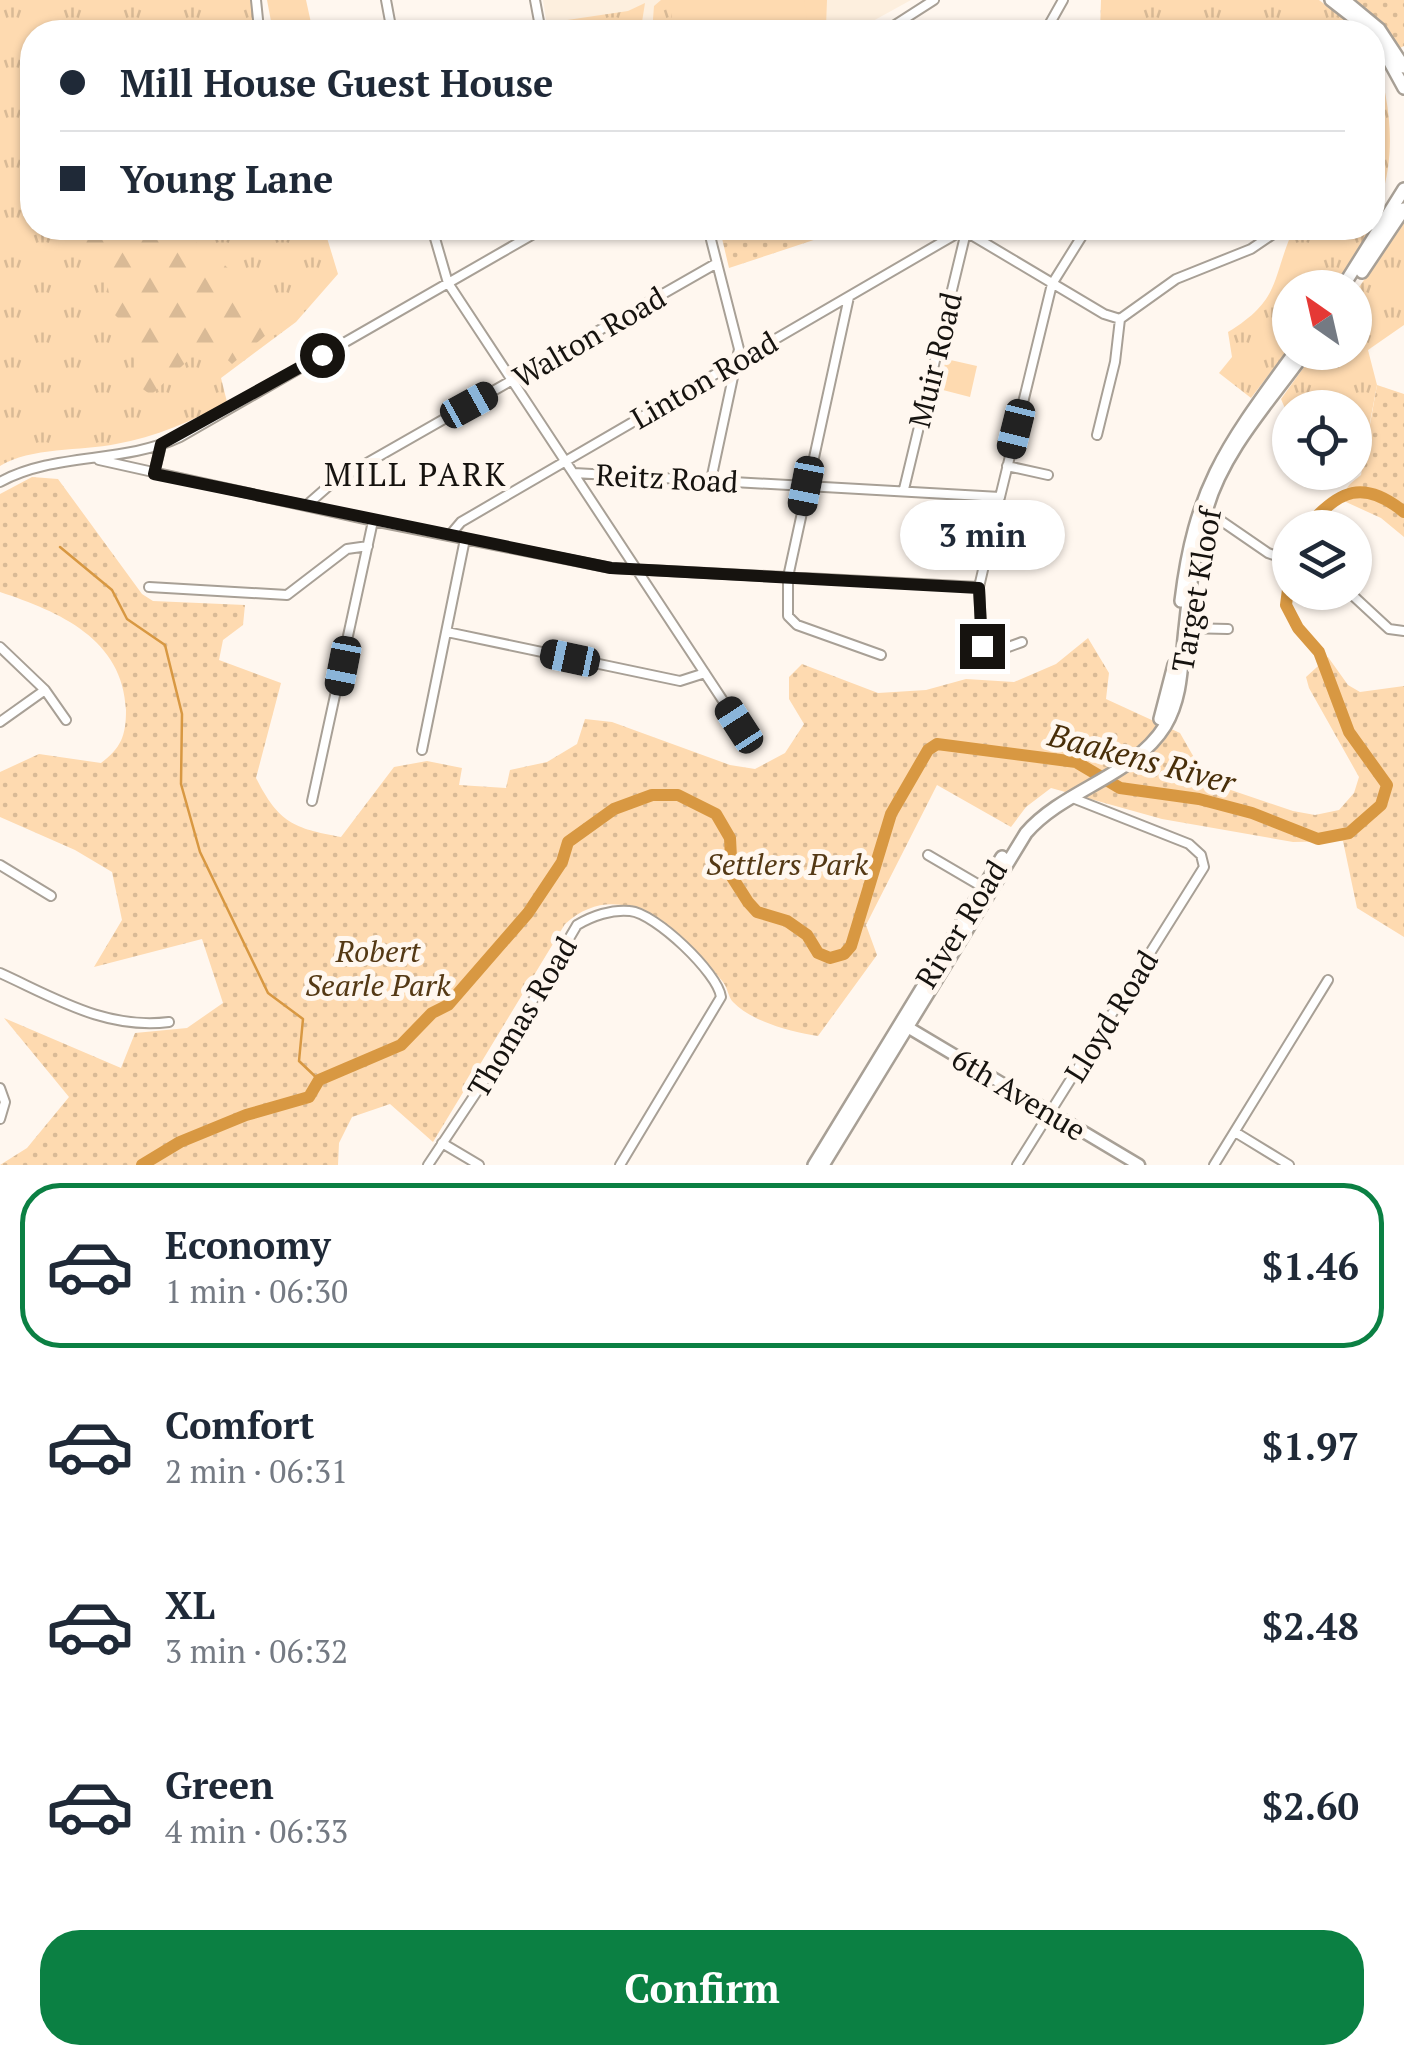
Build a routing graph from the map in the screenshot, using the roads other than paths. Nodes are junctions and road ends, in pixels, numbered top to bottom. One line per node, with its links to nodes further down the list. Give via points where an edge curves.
1 (934, 0): 4 (street)
2 (1331, 0): 5 (main road)
3 (1344, 0): 6 (main road)
4 (903, 20)
5 (1356, 20)
6 (1369, 20)
7 (1385, 37): 9 (main road)
8 (1385, 55): 10 (main road)
9 (1404, 67)
10 (1404, 88)
11 (1404, 189): 13 (main road)
12 (1404, 209): 14 (main road)
13 (1385, 219)
14 (1385, 237)
15 (435, 240): 28 (street)
16 (523, 240): 28 (street)
17 (711, 240): 25 (street)
18 (945, 240): 30 (street, Linton Road)
19 (960, 240): 48 (street, Muir Road)
20 (979, 240): 29 (street)
21 (1079, 240): 29 (street)
22 (1264, 240): 31 (street, via 1176,279)
23 (1372, 240): 26 (main road)
24 (1383, 240): 27 (main road)
25 (718, 263): 32 (street); 35 (street, Walton Road)
26 (1353, 270)
27 (1363, 270)
28 (448, 283): 35 (street); 38 (street)
29 (1052, 284): 31 (street); 41 (street)
30 (849, 297): 32 (street, Linton Road); 47 (street)
31 (1120, 318): 37 (street)
32 (738, 360): 40 (street, Linton Road); 45 (street)
33 (1284, 370): 36 (main road, Target Kloof)
34 (1291, 370): 36 (main road, Target Kloof)
35 (513, 381): 40 (street); 50 (street, Walton Road, via 332,483)
36 (1256, 414): 51 (main road, Target Kloof, via 1221,456)
37 (1097, 435)
38 (161, 444): 39 (street); 43 (street)
39 (99, 460): 43 (street); 46 (street, via 41,466)
40 (565, 460): 42 (street); 53 (street, Linton Road)
41 (1008, 466): 44 (street); 49 (street)
42 (574, 473): 45 (street, Reitz Road); 57 (street)
43 (154, 474): 50 (street)
44 (1048, 475)
45 (711, 480): 47 (street, Reitz Road)
46 (0, 482)
47 (806, 486): 48 (street, Reitz Road); 58 (street)
48 (904, 489): 49 (street, Reitz Road)
49 (1000, 496): 60 (street)
50 (308, 504): 52 (street)
51 (1203, 508): 56 (street); 62 (main road, Target Kloof); 74 (main road, Target Kloof, via 1185,569 1173,674)
52 (372, 521): 53 (street); 55 (street)
53 (450, 535): 54 (street)
54 (465, 539): 57 (street); 65 (street)
55 (368, 546): 59 (street, via 347,550 287,596); 77 (street)
56 (1272, 551)
57 (637, 568): 58 (street); 69 (street)
58 (788, 578): 60 (street); 68 (street, via 793,623)
59 (149, 587)
60 (979, 588): 66 (street, via 982,649 992,653)
61 (1368, 610): 64 (street, via 1388,629)
62 (1185, 628): 63 (street); 74 (main road, Target Kloof, via 1178,693)
63 (1228, 628)
64 (1404, 630)
65 (447, 632): 69 (street, via 680,681); 75 (street)
66 (1022, 642)
67 (0, 647): 70 (street)
68 (881, 655)
69 (705, 673): 73 (street)
70 (45, 690): 71 (street); 72 (street)
71 (66, 720)
72 (0, 722)
73 (739, 725)
74 (1158, 730): 76 (main road, River Road)
75 (422, 750)
76 (1070, 794): 80 (main road, River Road, via 1032,816); 87 (street, Lloyd Road, via 1189,844 1204,867)
77 (312, 801)
78 (928, 855): 80 (street)
79 (0, 866): 81 (street)
80 (986, 889): 85 (main road, River Road)
81 (51, 896)
82 (0, 973): 84 (street, via 110,1021)
83 (1328, 980): 89 (street)
84 (168, 1022)
85 (904, 1025): 87 (street, 6th Avenue); 90 (main road, River Road)
86 (0, 1088): 88 (street)
87 (1050, 1113): 97 (street, Lloyd Road); 98 (street, 6th Avenue)
88 (0, 1120)
89 (1234, 1132): 99 (street); 100 (street)
90 (834, 1139): 95 (main road, River Road); 96 (main road, River Road)
91 (442, 1144): 92 (street, Thomas Road); 93 (street); 94 (street, Thomas Road, via 580,923 628,910 709,972 721,1000)
92 (428, 1165)
93 (479, 1165)
94 (620, 1165)
95 (814, 1165)
96 (823, 1165)
97 (1017, 1165)
98 (1139, 1165)
99 (1214, 1165)
100 (1289, 1165)

